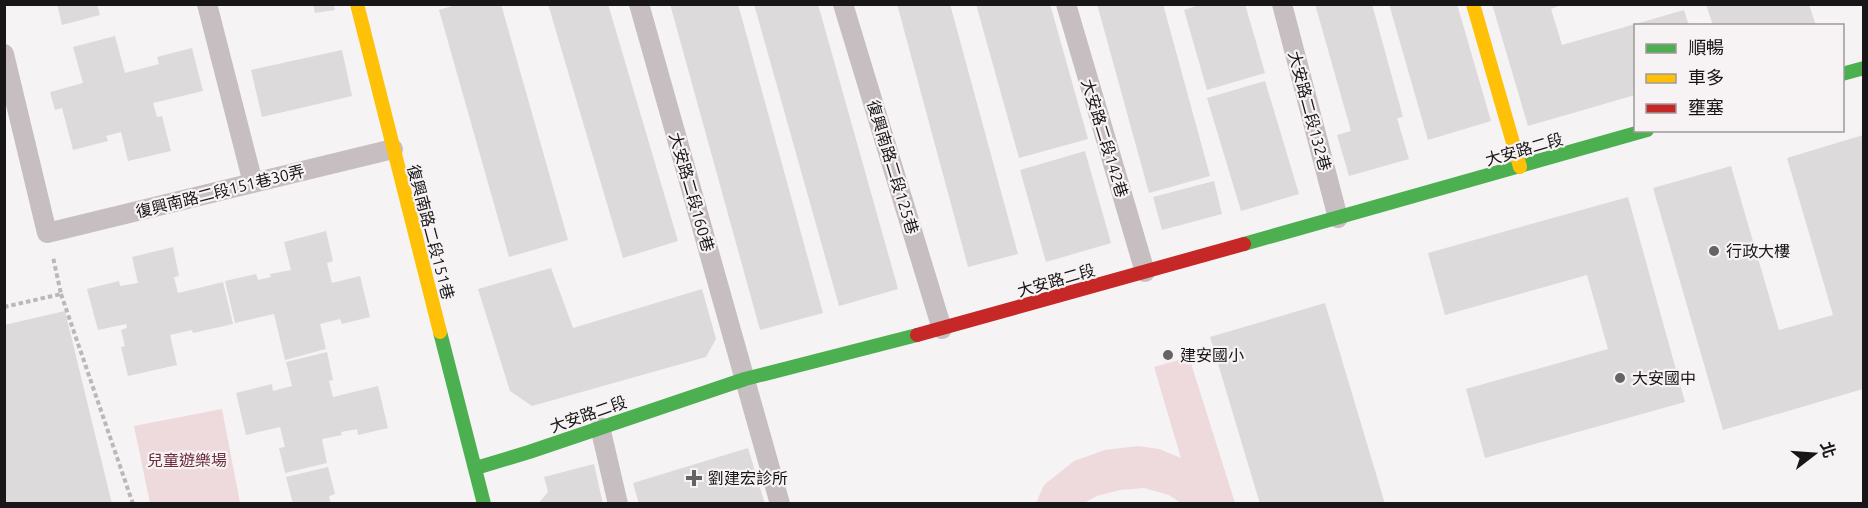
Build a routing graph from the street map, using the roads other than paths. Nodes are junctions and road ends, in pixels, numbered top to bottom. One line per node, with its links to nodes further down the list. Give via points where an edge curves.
1 (207, 4): 14 (lane)
2 (639, 4): 18 (lane, 大安路二段160巷)
3 (843, 4): 17 (lane, 復興南路二段125巷)
4 (1066, 4): 16 (lane, 大安路二段142巷)
5 (1282, 4): 15 (lane, 大安路二段132巷)
6 (1473, 4): 13 (street)
7 (360, 5): 12 (street, 復興南路二段151巷)
8 (4, 54): 14 (lane, 復興南路二段151巷30弄, via 47,233)
9 (1863, 68): 10 (street)
10 (1844, 73)
11 (1640, 132): 13 (street, 大安路二段)
12 (393, 149): 14 (lane, 復興南路二段151巷30弄); 20 (street, 復興南路二段151巷)
13 (1520, 167): 15 (street, 大安路二段)
14 (253, 183)
15 (1338, 218): 16 (street, 大安路二段)
16 (1145, 272): 17 (street, 大安路二段)
17 (942, 329): 18 (street, 大安路二段)
18 (745, 379): 19 (street, 大安路二段); 23 (lane, 大安路二段160巷)
19 (600, 427): 20 (street, 大安路二段); 22 (lane)
20 (476, 468): 21 (street, 復興南路二段151巷)
21 (484, 504)
22 (618, 504)
23 (780, 504)

